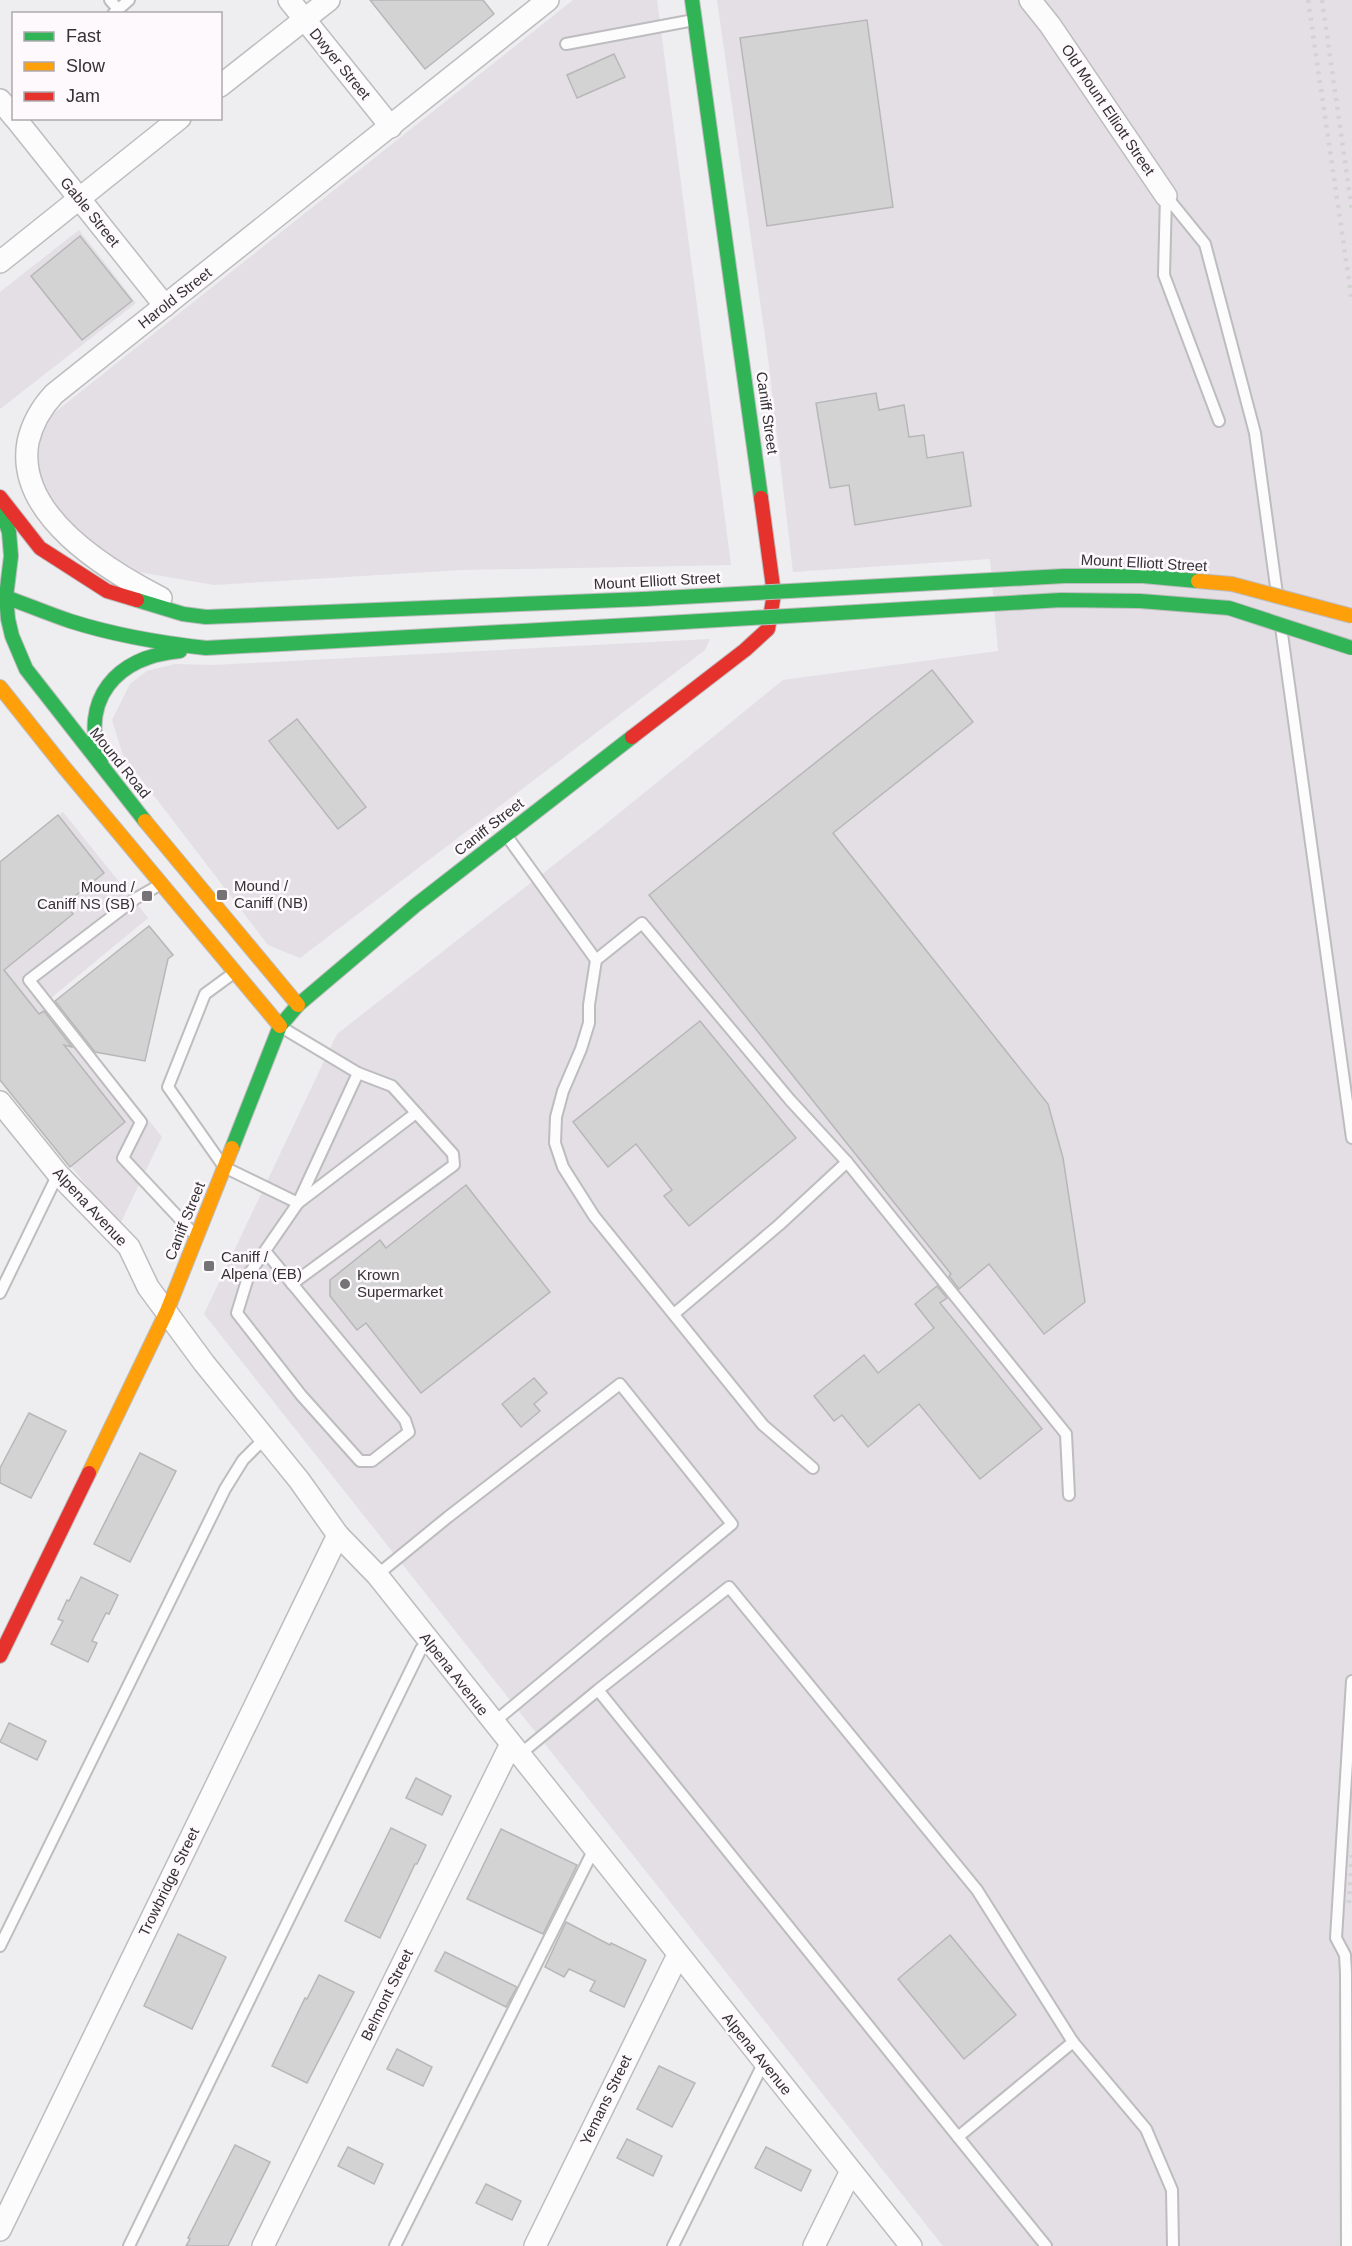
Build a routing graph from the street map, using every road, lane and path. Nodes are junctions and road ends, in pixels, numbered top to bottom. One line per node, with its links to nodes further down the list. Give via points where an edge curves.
1 (110, 0): 8 (lane)
2 (129, 0): 8 (lane)
3 (289, 0): 9 (street, Dwyer Street)
4 (329, 0): 9 (street)
5 (548, 0): 15 (street, Harold Street)
6 (692, 0): 10 (street, Caniff Street)
7 (1030, 0): 16 (street, Old Mount Elliott Street)
8 (115, 11)
9 (305, 19): 12 (street); 15 (street, Dwyer Street)
10 (695, 20): 11 (lane); 30 (street, Caniff Street, via 772,574 774,594 768,629)
11 (566, 44)
12 (222, 84)
13 (18, 120): 17 (street, Gable Street)
14 (178, 120): 17 (street)
15 (391, 127): 19 (street, Harold Street)
16 (1166, 196): 20 (lane, via 1164,275); 39 (lane, via 1205,244 1255,433)
17 (79, 199): 18 (street); 19 (street, Gable Street)
18 (0, 262)
19 (165, 306): 25 (street, Harold Street, via 47,402 30,433 27,468 46,511 81,546 136,585)
20 (1219, 421)
21 (0, 497): 25 (street, Mount Elliott Street, via 40,548 106,591)
22 (0, 506): 23 (street, Mound Road, via 9,532 11,556)
23 (3, 596): 26 (street, via 52,616 108,632); 29 (street, Mound Road, via 12,636 26,669)
24 (1352, 616): 25 (street, Mount Elliott Street, bridge, via 1232,584 1143,576 1064,576)
25 (206, 617)
26 (206, 648): 27 (street, bridge, via 1061,600 1229,608); 29 (street, via 175,651 136,662 111,683 99,705 94,729 97,754)
27 (1352, 648)
28 (0, 687): 31 (street)
29 (106, 773): 34 (street, Mound Road)
30 (506, 835): 32 (lane); 34 (street, Caniff Street)
31 (161, 884): 33 (street); 44 (lane, via 135,899 29,980 141,1122 123,1158)
32 (596, 960): 40 (lane, via 642,924 790,1100); 49 (lane, via 589,1023 563,1091 555,1143 563,1167 594,1216)
33 (235, 972): 35 (street); 41 (lane, via 204,994 168,1087)
34 (298, 1005): 35 (street, Caniff Street)
35 (280, 1026): 36 (lane); 41 (street, Caniff Street)
36 (358, 1073): 38 (lane, via 392,1086); 43 (lane)
37 (0, 1102): 42 (street, Alpena Avenue)
38 (416, 1113): 43 (lane); 46 (lane, via 453,1154 454,1165)
39 (1352, 1138)
40 (848, 1162): 49 (lane); 52 (lane, via 1066,1434)
41 (224, 1167): 43 (lane); 44 (street, Caniff Street)
42 (58, 1174): 47 (lane); 48 (street, Alpena Avenue, via 129,1247 148,1287)
43 (298, 1203): 45 (lane)
44 (196, 1237): 48 (street, Caniff Street)
45 (265, 1251): 46 (lane); 46 (lane, via 249,1274 237,1313 301,1395 360,1461 372,1461 409,1432 405,1420)
46 (292, 1284)
47 (0, 1293)
48 (167, 1311): 50 (street, Alpena Avenue); 56 (street, Caniff Street)
49 (674, 1314): 51 (lane, via 763,1425)
50 (264, 1439): 53 (street, Alpena Avenue); 62 (lane, via 243,1460 225,1489)
51 (813, 1468)
52 (1069, 1495)
53 (338, 1535): 54 (street, Alpena Avenue); 68 (street, Trowbridge Street)
54 (377, 1575): 55 (street, Alpena Avenue); 59 (lane, via 620,1384 702,1486 732,1524)
55 (429, 1642): 59 (street, Alpena Avenue); 69 (lane, via 421,1649)
56 (0, 1656)
57 (1352, 1681): 78 (lane, via 1336,1938 1345,1955 1346,1973)
58 (598, 1690): 60 (lane); 64 (lane, via 729,1587 977,1890); 66 (lane)
59 (494, 1723): 60 (street, Alpena Avenue)
60 (515, 1750): 61 (street, Alpena Avenue); 70 (street, Belmont Street)
61 (594, 1849): 63 (street, Alpena Avenue); 71 (lane)
62 (0, 1946)
63 (678, 1954): 65 (street, Alpena Avenue); 72 (street, Yemans Street)
64 (1073, 2042): 66 (lane); 77 (lane, via 1146,2129 1172,2190)
65 (764, 2062): 67 (street, Alpena Avenue); 73 (lane)
66 (958, 2137): 76 (lane)
67 (851, 2171): 74 (street); 75 (street, Alpena Avenue)
68 (0, 2230)
69 (129, 2246)
70 (263, 2246)
71 (395, 2246)
72 (535, 2246)
73 (673, 2246)
74 (814, 2246)
75 (911, 2246)
76 (1046, 2246)
77 (1173, 2246)
78 (1347, 2246)

